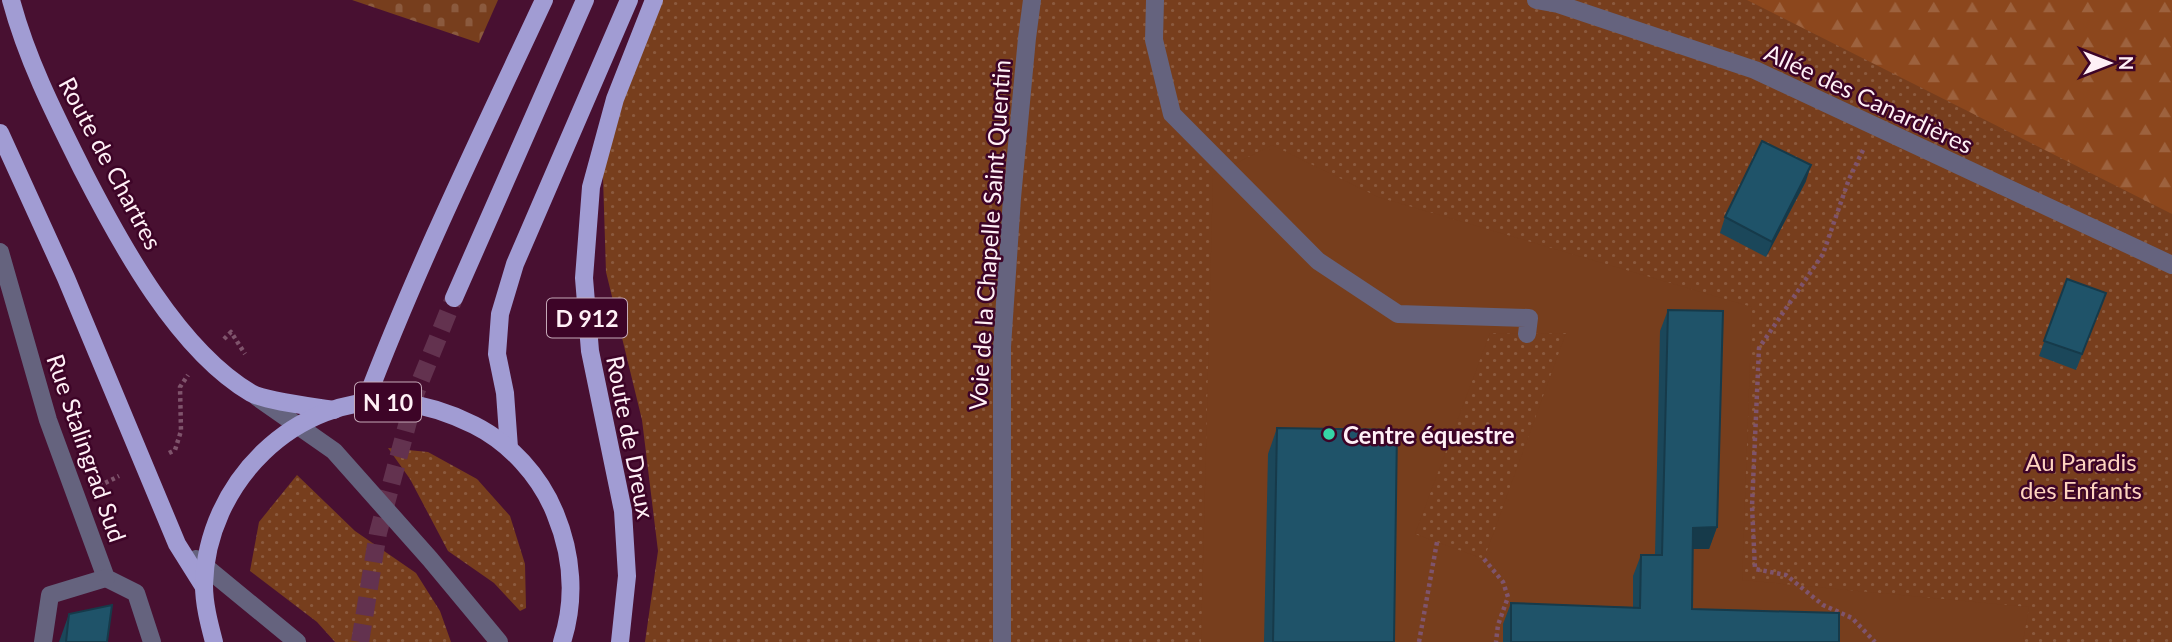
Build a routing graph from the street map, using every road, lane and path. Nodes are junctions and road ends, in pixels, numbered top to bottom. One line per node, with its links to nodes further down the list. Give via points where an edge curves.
1 (10, 0): 16 (main road, Route de Chartres / N 10, via 21,38 56,118 114,230 180,328 222,372)
2 (544, 0): 17 (main road, via 385,351)
3 (585, 0): 13 (main road)
4 (629, 0): 20 (main road, via 515,264 500,314 497,354)
5 (654, 0): 34 (main road, Route de Dreux / D 912, via 615,99 591,187 584,278 590,351 623,511 628,576)
6 (1032, 0): 35 (street, Voie de la Chapelle Saint Quentin, via 1002,347)
7 (1155, 0): 14 (street, via 1154,40 1172,114 1318,261 1398,314 1529,318)
8 (1536, 0): 9 (street, Allée des Canardières, via 1755,71)
9 (1871, 125): 12 (street, Allée des Canardières); 38 (path, via 1823,254 1759,348 1752,506 1755,569 1786,575 1823,605 1852,618)
10 (0, 133): 23 (main road, N 10)
11 (0, 252): 26 (street, Rue Stalingrad Sud, via 48,419)
12 (2172, 265)
13 (454, 298)
14 (1527, 334)
15 (187, 376): 21 (path, via 180,387 181,431)
16 (254, 395): 18 (main road, Route de Chartres / N 10); 19 (street)
17 (366, 403): 18 (main road, N 10); 20 (main road, N 10, via 396,402 446,412 484,429)
18 (334, 410): 19 (main road, N 10)
19 (298, 426): 25 (main road, N 10, via 263,451 236,482 217,519); 32 (street, via 334,451)
20 (509, 448): 33 (main road, N 10, via 548,496 561,526 571,593)
21 (176, 450)
22 (1437, 542): 36 (path)
23 (177, 544): 25 (street); 27 (main road, N 10)
24 (1484, 559): 37 (path, via 1503,582 1508,597)
25 (205, 567): 27 (main road, N 10); 31 (street)
26 (106, 578): 28 (street, via 50,596); 29 (street, Rue Stalingrad Sud, via 136,593)
27 (204, 587): 30 (main road, N 10)
28 (43, 642)
29 (152, 642)
30 (214, 642)
31 (297, 642)
32 (499, 642)
33 (562, 642)
34 (620, 642)
35 (1002, 642)
36 (1419, 642)
37 (1496, 642)
38 (1875, 642)

